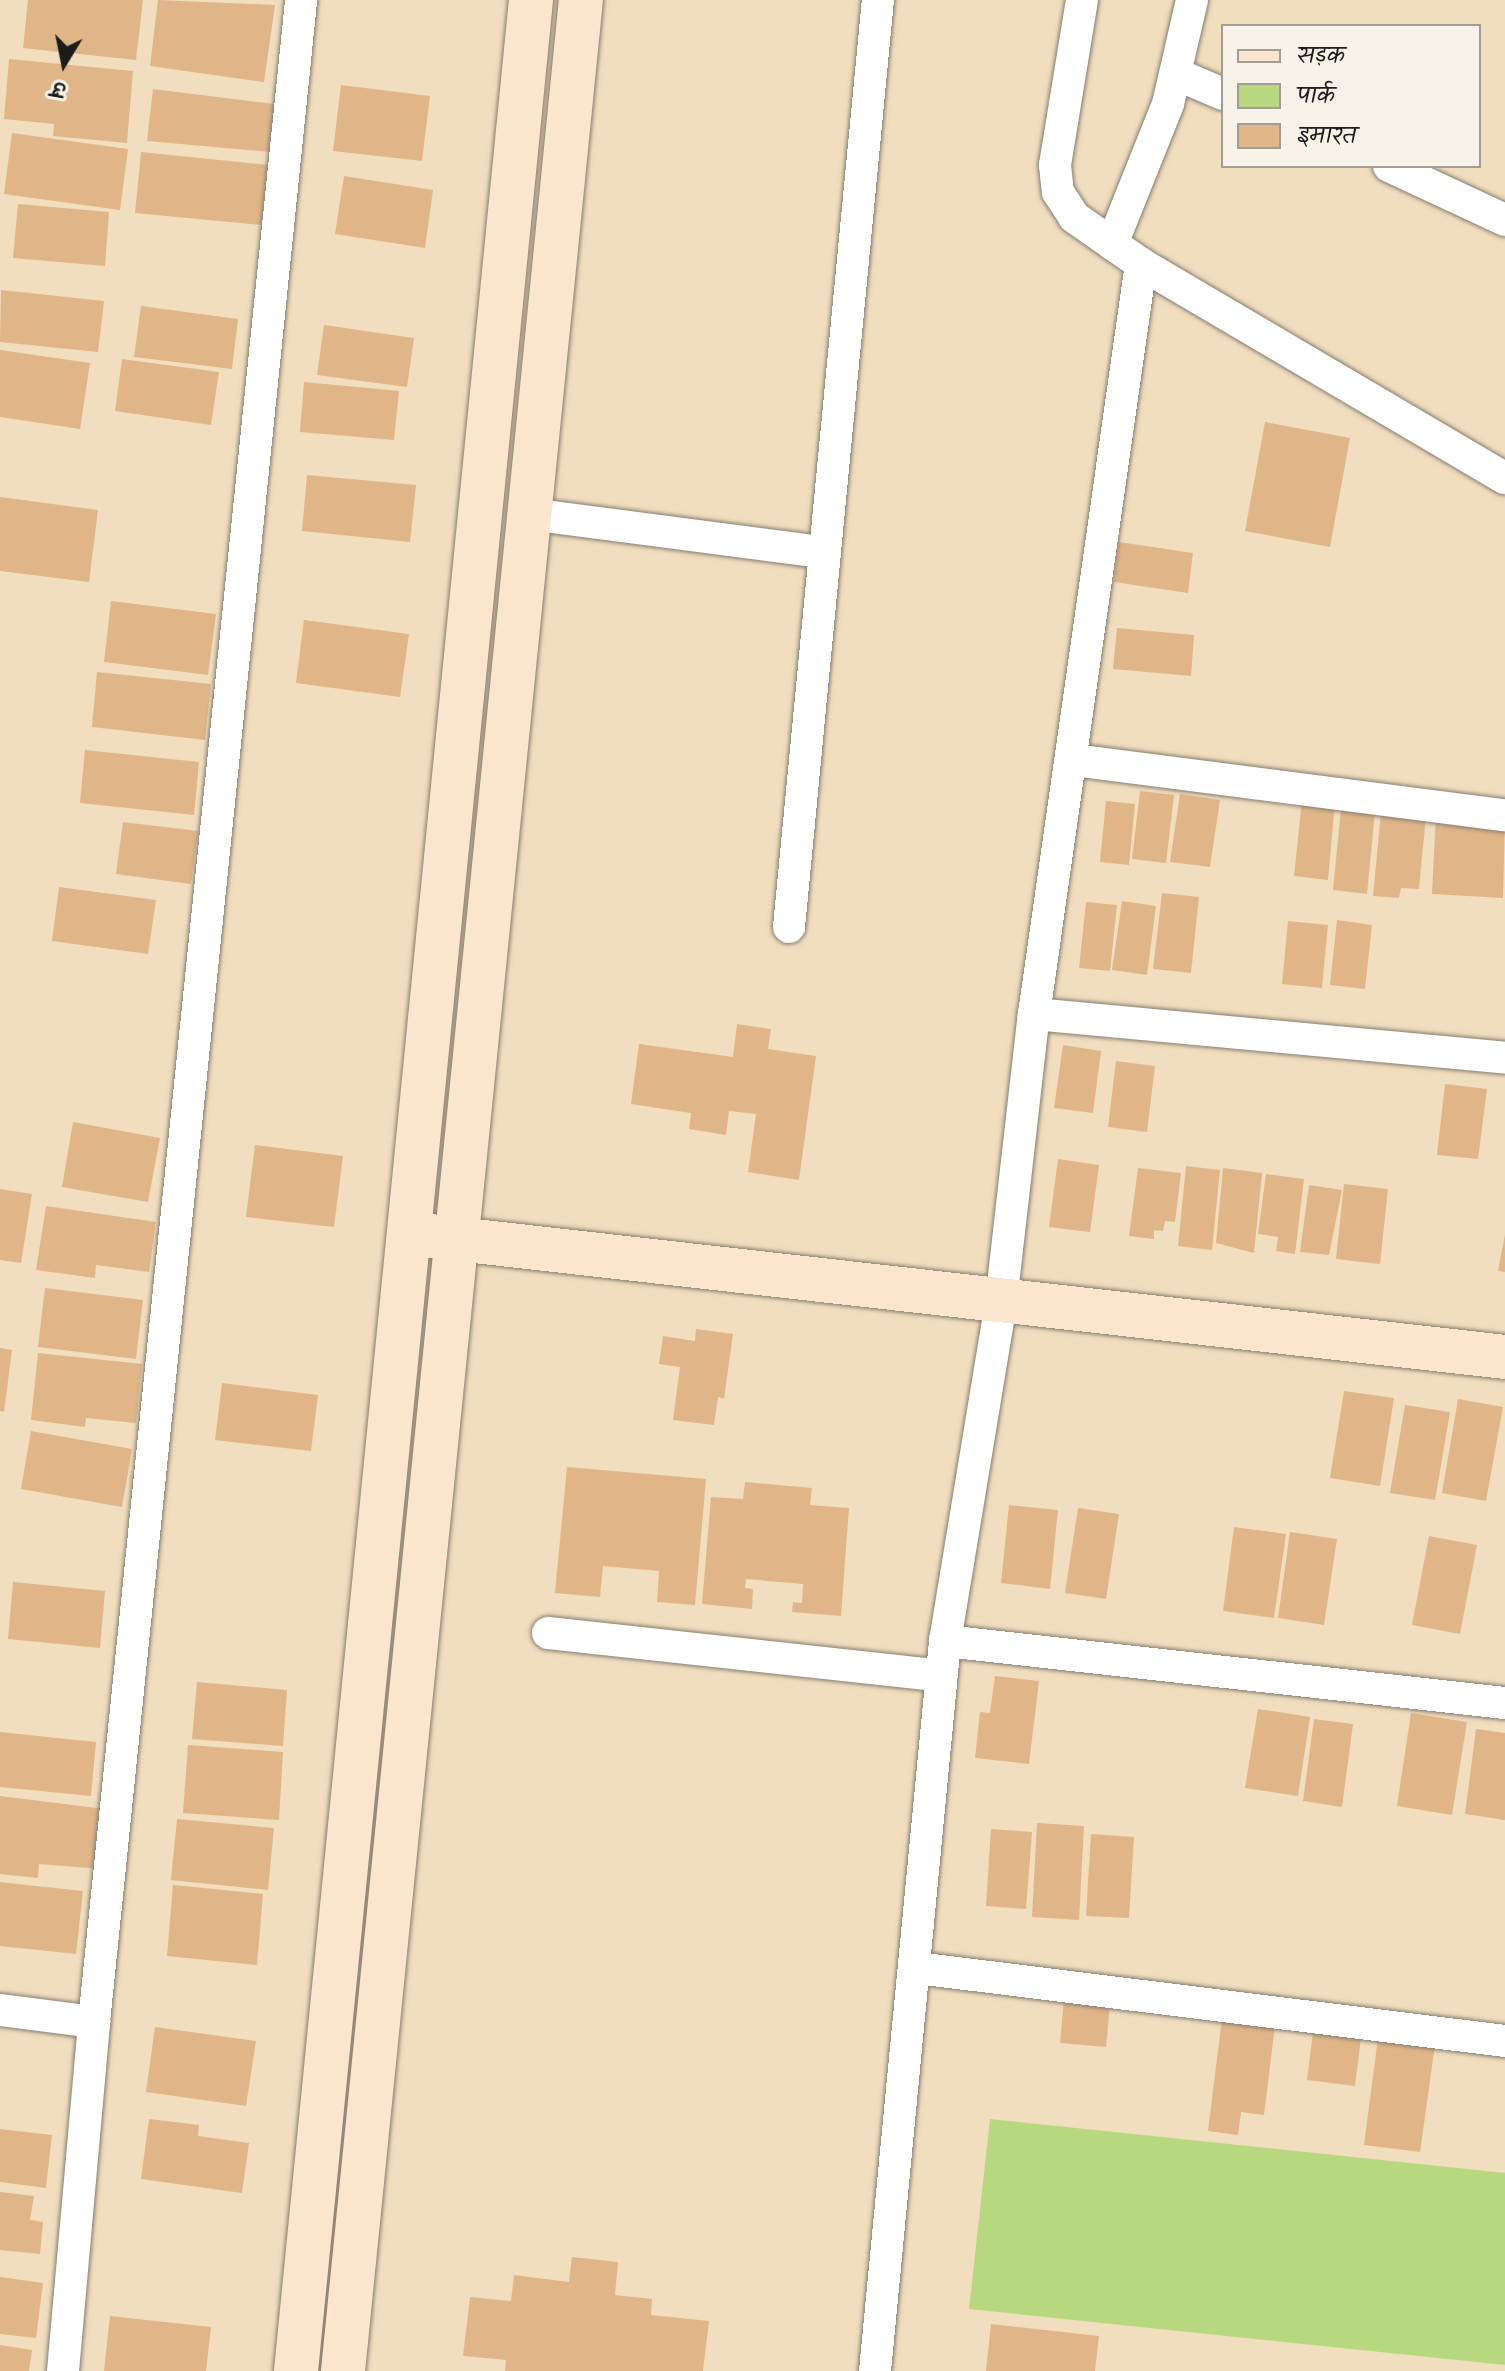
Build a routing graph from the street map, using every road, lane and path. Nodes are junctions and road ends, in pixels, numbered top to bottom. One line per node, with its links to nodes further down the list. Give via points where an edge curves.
1 (301, 0): 35 (street)
2 (531, 0): 18 (street)
3 (581, 0): 14 (street)
4 (878, 0): 15 (street)
5 (1082, 0): 11 (street, via 1055,165 1058,192 1074,217)
6 (1192, 0): 7 (street)
7 (1176, 74): 8 (street); 11 (street, via 1154,147)
8 (1221, 93)
9 (1393, 168): 10 (street)
10 (1505, 220)
11 (1112, 244): 12 (street)
12 (1141, 264): 13 (street); 16 (street)
13 (1505, 478)
14 (529, 514): 15 (street); 20 (street)
15 (822, 552): 19 (street)
16 (1073, 760): 17 (street); 21 (street)
17 (1505, 815)
18 (437, 924): 20 (street); 23 (street)
19 (789, 927)
20 (486, 929): 24 (street)
21 (1034, 1014): 22 (street); 25 (street)
22 (1505, 1058)
23 (409, 1233): 24 (street); 31 (street)
24 (457, 1240): 25 (street); 32 (street)
25 (1001, 1302): 26 (street); 28 (street)
26 (1505, 1357)
27 (548, 1633): 29 (street)
28 (945, 1641): 29 (street); 30 (street)
29 (941, 1676): 33 (street)
30 (1505, 1703)
31 (348, 1830): 32 (street); 37 (street)
32 (396, 1834): 38 (street)
33 (917, 1968): 36 (street); 42 (street)
34 (0, 2010): 35 (street)
35 (94, 2022): 39 (street)
36 (1505, 2041)
37 (307, 2258): 38 (street); 40 (street)
38 (354, 2263): 41 (street)
39 (63, 2371)
40 (296, 2371)
41 (343, 2371)
42 (875, 2371)

